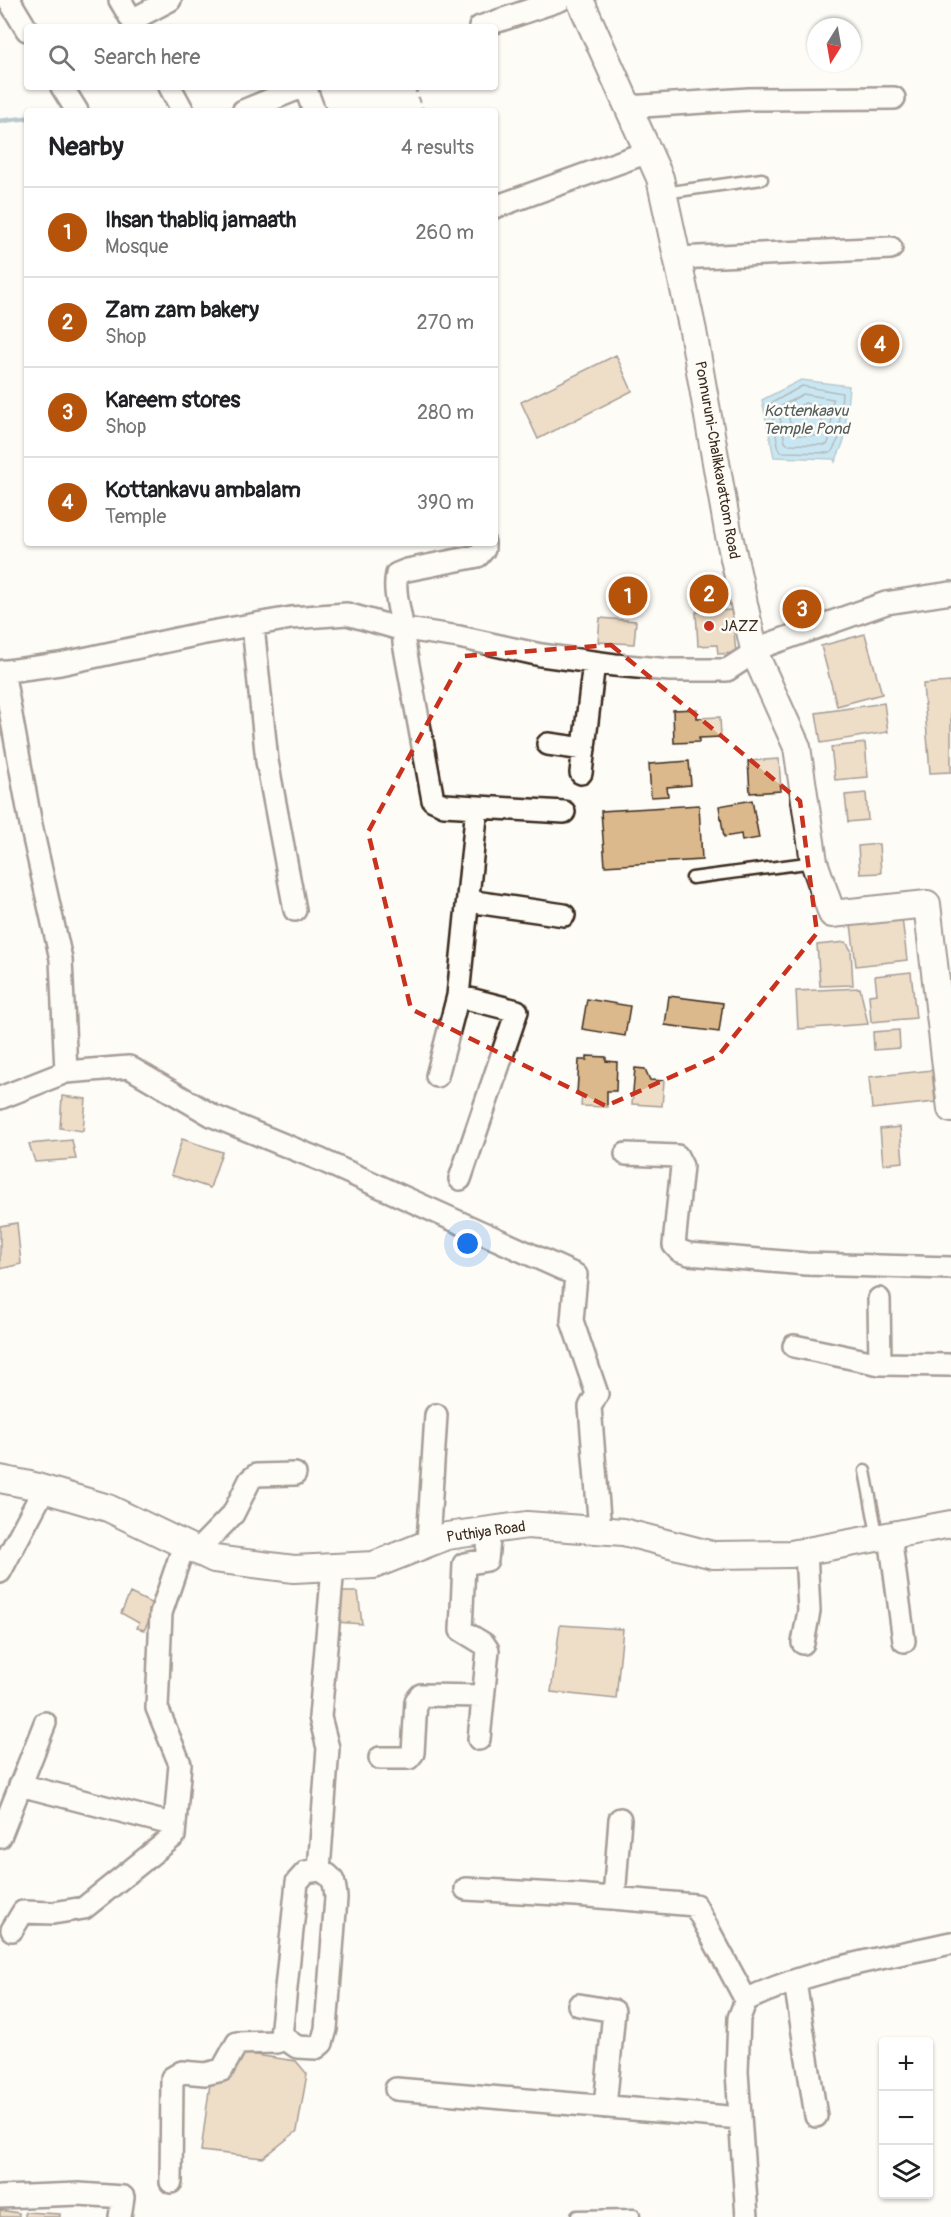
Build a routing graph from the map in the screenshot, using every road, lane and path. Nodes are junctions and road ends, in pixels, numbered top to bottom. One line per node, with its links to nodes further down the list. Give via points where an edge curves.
1 (9, 0): 8 (street)
2 (120, 0): 6 (street)
3 (170, 0): 6 (street)
4 (560, 0): 7 (street)
5 (580, 0): 15 (street, Ponnuruni-Chalikkavattom Road)
6 (134, 24)
7 (489, 24)
8 (24, 25)
9 (64, 90): 16 (street)
10 (172, 90): 17 (street)
11 (296, 90): 18 (street)
12 (304, 90): 19 (street)
13 (416, 90): 20 (path)
14 (894, 98): 15 (street, via 749,99)
15 (628, 107): 21 (street, Ponnuruni-Chalikkavattom Road)
16 (74, 108)
17 (181, 108)
18 (250, 108)
19 (313, 108)
20 (422, 108)
21 (648, 152): 23 (street, Ponnuruni-Chalikkavattom Road); 24 (street)
22 (762, 179): 23 (lane)
23 (664, 193): 26 (street, Ponnuruni-Chalikkavattom Road)
24 (498, 206)
25 (891, 248): 26 (street)
26 (678, 258): 31 (street, Ponnuruni-Chalikkavattom Road, via 728,531)
27 (484, 546): 30 (street, via 478,556 397,573 395,582)
28 (951, 593): 31 (street, via 886,603 764,646)
29 (253, 626): 30 (street, via 291,618 347,614); 33 (street, via 60,664); 42 (street, via 267,761)
30 (404, 628): 32 (street); 37 (street, via 433,800 444,805)
31 (755, 654): 32 (street, via 727,670 670,670); 39 (street, Ponnuruni-Chalikkavattom Road, via 797,747)
32 (594, 662): 35 (street)
33 (2, 671): 46 (street, via 61,959)
34 (548, 744): 35 (street)
35 (584, 749): 36 (street)
36 (581, 773)
37 (477, 807): 38 (street); 41 (street)
38 (564, 812)
39 (814, 862): 40 (lane); 45 (street, Ponnuruni-Chalikkavattom Road, via 832,914 927,904)
40 (692, 878)
41 (468, 900): 43 (street); 44 (street)
42 (295, 910)
43 (564, 915)
44 (458, 996): 47 (street); 51 (street, via 517,1011)
45 (947, 1039): 49 (street, Ponnuruni-Chalikkavattom Road)
46 (66, 1072): 48 (street); 64 (street, via 129,1066 213,1116 321,1160 576,1275 572,1321 597,1394 590,1407)
47 (437, 1076)
48 (0, 1098)
49 (951, 1108)
50 (626, 1154): 52 (street, via 677,1156 682,1166 674,1245 680,1251 806,1263)
51 (460, 1179)
52 (951, 1268)
53 (879, 1299): 55 (street)
54 (794, 1346): 55 (street)
55 (880, 1364): 56 (street)
56 (951, 1365)
57 (436, 1415): 66 (street)
58 (865, 1471): 65 (lane)
59 (295, 1474): 67 (street, via 256,1475 233,1514)
60 (0, 1479): 61 (street, Puthiya Road)
61 (44, 1489): 67 (street, Puthiya Road, via 108,1508); 70 (street)
62 (951, 1524): 65 (street, Puthiya Road)
63 (490, 1530): 64 (street, Puthiya Road, via 527,1525); 66 (street, Puthiya Road); 73 (street, via 487,1560 464,1564 461,1630 488,1650)
64 (600, 1530): 68 (street, Puthiya Road, via 623,1532 713,1555)
65 (884, 1538): 68 (street, Puthiya Road); 71 (street)
66 (428, 1543): 69 (street, Puthiya Road, via 374,1565)
67 (191, 1548): 69 (street, Puthiya Road, via 214,1559 294,1569); 79 (street, via 161,1613 157,1708 180,1764)
68 (806, 1551): 72 (street, via 809,1611)
69 (333, 1568): 81 (street, via 320,1718 328,1748)
70 (0, 1572)
71 (904, 1641)
72 (803, 1643)
73 (483, 1696): 75 (street); 76 (street, via 421,1695 416,1701 413,1753 409,1758)
74 (45, 1723): 77 (street)
75 (479, 1739)
76 (380, 1758)
77 (20, 1785): 79 (street); 80 (street)
78 (620, 1819): 83 (street)
79 (175, 1825): 84 (street, via 174,1836 84,1908 23,1912)
80 (0, 1837)
81 (319, 1870): 89 (street, via 306,1872 297,1882); 89 (street, via 334,1881 336,1898 326,2029 316,2048 297,2047)
82 (466, 1889): 83 (street)
83 (614, 1898): 87 (street, via 695,1905)
84 (12, 1930)
85 (951, 1943): 86 (street)
86 (795, 1982): 87 (street); 92 (street)
87 (746, 2000): 93 (street, via 739,2018 737,2042)
88 (579, 2005): 91 (street, via 614,2011)
89 (281, 2036): 94 (street, via 277,2042 237,2043 222,2070 205,2074 182,2072 172,2078)
90 (396, 2089): 91 (street)
91 (605, 2107): 93 (street)
92 (816, 2116)
93 (740, 2118): 100 (street)
94 (171, 2182)
95 (0, 2197): 98 (street, via 123,2197)
96 (577, 2216): 99 (lane)
97 (634, 2216): 99 (lane)
98 (120, 2217)
99 (602, 2217)
100 (747, 2217)

